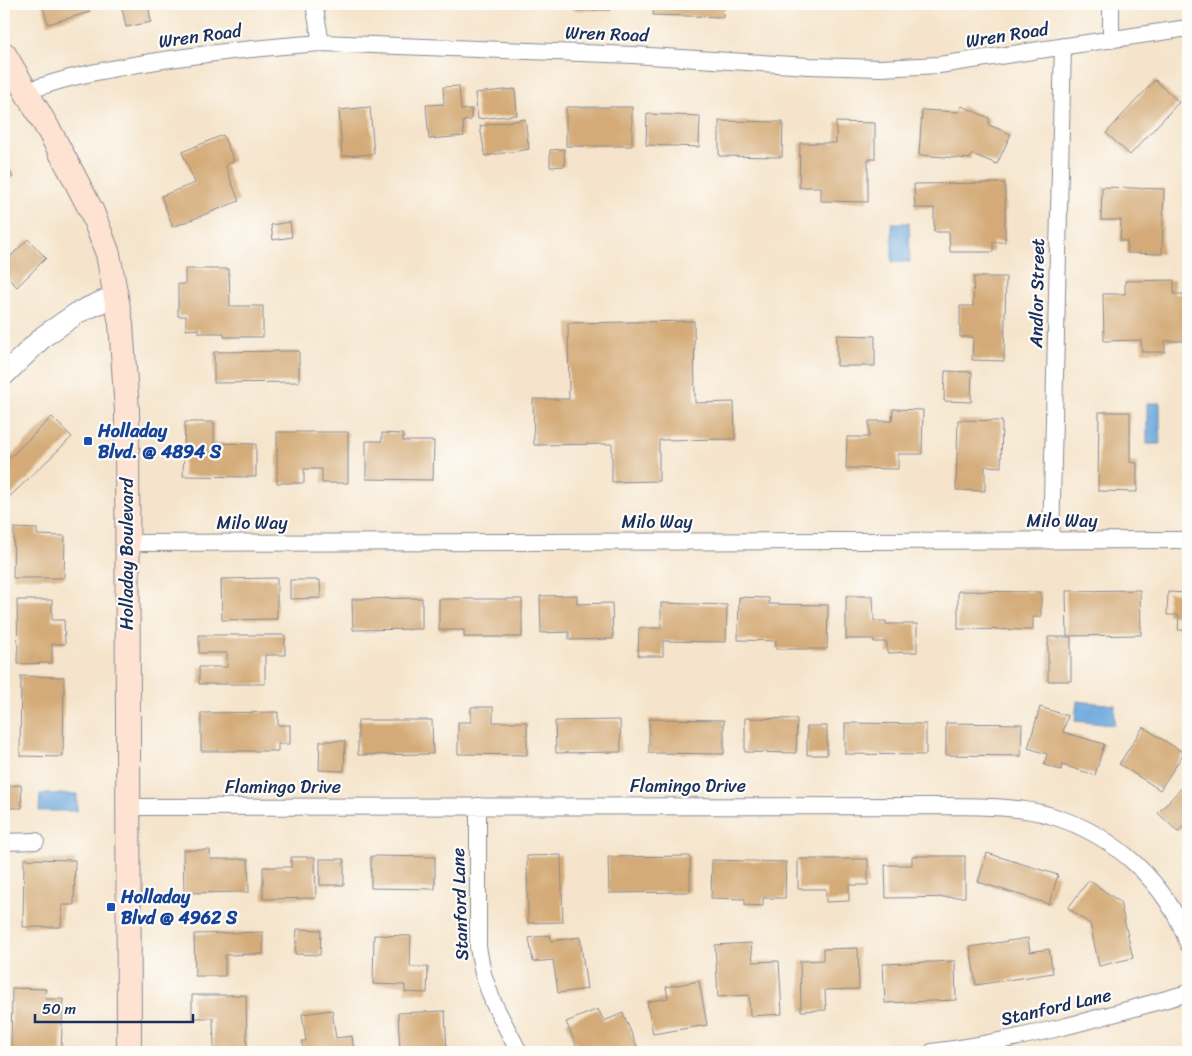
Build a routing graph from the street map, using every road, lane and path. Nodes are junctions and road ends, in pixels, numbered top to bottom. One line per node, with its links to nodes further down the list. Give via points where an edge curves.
1 (314, 4): 5 (street)
2 (1111, 4): 4 (street)
3 (1188, 28): 4 (street, Wren Road)
4 (1111, 40): 6 (street, Wren Road)
5 (321, 44): 6 (street, Wren Road, via 881,68 939,65); 8 (street, Wren Road, via 181,58 77,76)
6 (1063, 46): 12 (street, Andlor Street)
7 (4, 54): 8 (main road, Holladay Boulevard)
8 (26, 91): 9 (main road, Holladay Boulevard, via 92,212 108,254)
9 (117, 295): 10 (street, via 79,312 44,336); 13 (main road, Holladay Boulevard, via 125,367)
10 (4, 375)
11 (1188, 540): 12 (street, Milo Way)
12 (1051, 541): 13 (street, Milo Way)
13 (127, 543): 15 (main road, Holladay Boulevard)
14 (478, 806): 15 (street, Flamingo Drive); 18 (street, Flamingo Drive, via 1010,807 1052,816 1085,828 1116,848 1154,882 1172,907); 21 (street, Stanford Lane, via 478,947 493,1002)
15 (129, 807): 20 (main road, Holladay Boulevard)
16 (36, 841): 17 (street)
17 (4, 842)
18 (1188, 944)
19 (1188, 994): 22 (street, Stanford Lane, via 1085,1022 972,1047)
20 (129, 1052)
21 (519, 1052)
22 (932, 1052)

